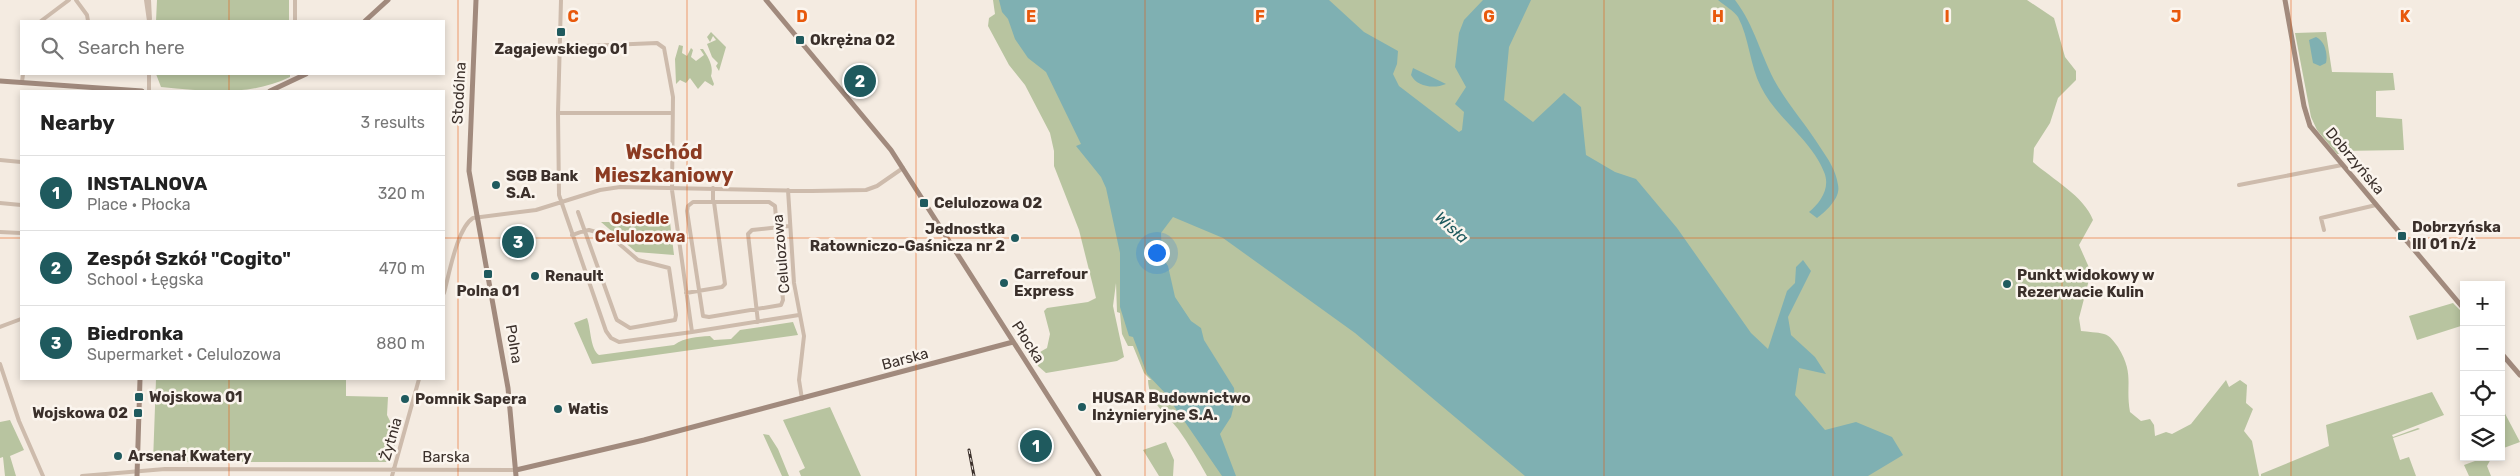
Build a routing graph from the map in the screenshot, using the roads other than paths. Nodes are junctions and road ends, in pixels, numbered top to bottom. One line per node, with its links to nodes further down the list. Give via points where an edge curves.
1 (69, 0): 10 (street)
2 (76, 0): 11 (street)
3 (147, 0): 12 (street)
4 (388, 0): 14 (street)
5 (476, 0): 40 (street, Stodólna, via 469,162)
6 (562, 0): 15 (street)
7 (766, 0): 29 (street, Płocka, via 869,122)
8 (2285, 0): 28 (street, Dobrzyńska, via 2307,120)
9 (296, 1): 13 (street)
10 (42, 20)
11 (88, 20)
12 (149, 20)
13 (295, 20)
14 (366, 20)
15 (561, 47): 24 (street); 25 (street, via 660,43 664,48 671,85)
16 (23, 75): 20 (street)
17 (149, 75): 22 (street)
18 (297, 77): 23 (street)
19 (0, 80): 20 (street)
20 (22, 82): 21 (street)
21 (129, 90)
22 (149, 90)
23 (272, 90)
24 (558, 113): 25 (street); 34 (street)
25 (673, 113): 31 (street)
26 (0, 160): 27 (street)
27 (20, 162)
28 (2342, 165): 30 (street); 38 (street, Dobrzyńska)
29 (903, 168): 33 (street, via 866,190); 61 (street, Płocka)
30 (2239, 185)
31 (672, 187): 32 (street); 34 (street, via 613,188); 48 (street)
32 (713, 188): 33 (street); 35 (street)
33 (788, 190): 41 (street, Celulozowa)
34 (560, 202): 40 (street, via 526,212); 47 (street)
35 (714, 202): 42 (street, via 772,203 777,210); 50 (street, via 725,283 722,287); 50 (street, via 693,202 687,209)
36 (0, 203): 37 (street)
37 (20, 205)
38 (2376, 205): 43 (street, via 2321,218); 52 (street, Dobrzyńska)
39 (578, 212): 44 (street)
40 (478, 217): 49 (street, via 467,222 462,231); 69 (street, Polna, via 508,384)
41 (789, 226): 42 (street); 54 (street, Celulozowa)
42 (777, 227): 53 (street, via 783,302 778,307); 53 (street, via 752,230 748,234)
43 (2324, 230)
44 (584, 231): 47 (street); 48 (street, via 609,235 635,258); 57 (street, via 617,320 630,328)
45 (0, 232): 46 (street)
46 (20, 233)
47 (572, 235): 60 (street, via 609,336 619,342)
48 (677, 269): 51 (street); 57 (street, via 676,318)
49 (445, 290)
50 (698, 291): 51 (street); 53 (street, via 701,312 705,316)
51 (686, 293): 59 (street)
52 (2460, 304)
53 (756, 310): 56 (street)
54 (799, 315): 56 (street); 67 (street, via 804,336 799,380)
55 (20, 319): 58 (street)
56 (758, 322): 59 (street)
57 (659, 324): 60 (street)
58 (0, 327)
59 (692, 332): 60 (street)
60 (660, 336)
61 (1013, 342): 67 (street, Barska); 75 (street, Płocka)
62 (2505, 358): 64 (street)
63 (0, 364): 71 (street)
64 (2520, 375)
65 (140, 380): 70 (street)
66 (420, 380): 68 (street, Żytnia)
67 (802, 398): 69 (street, Barska)
68 (394, 470): 69 (street, Barska); 70 (street, Barska); 73 (street, Żytnia)
69 (516, 470): 74 (street, Polna)
70 (137, 473): 72 (street, Barska)
71 (43, 476)
72 (82, 476)
73 (392, 476)
74 (516, 476)
75 (1100, 476)

